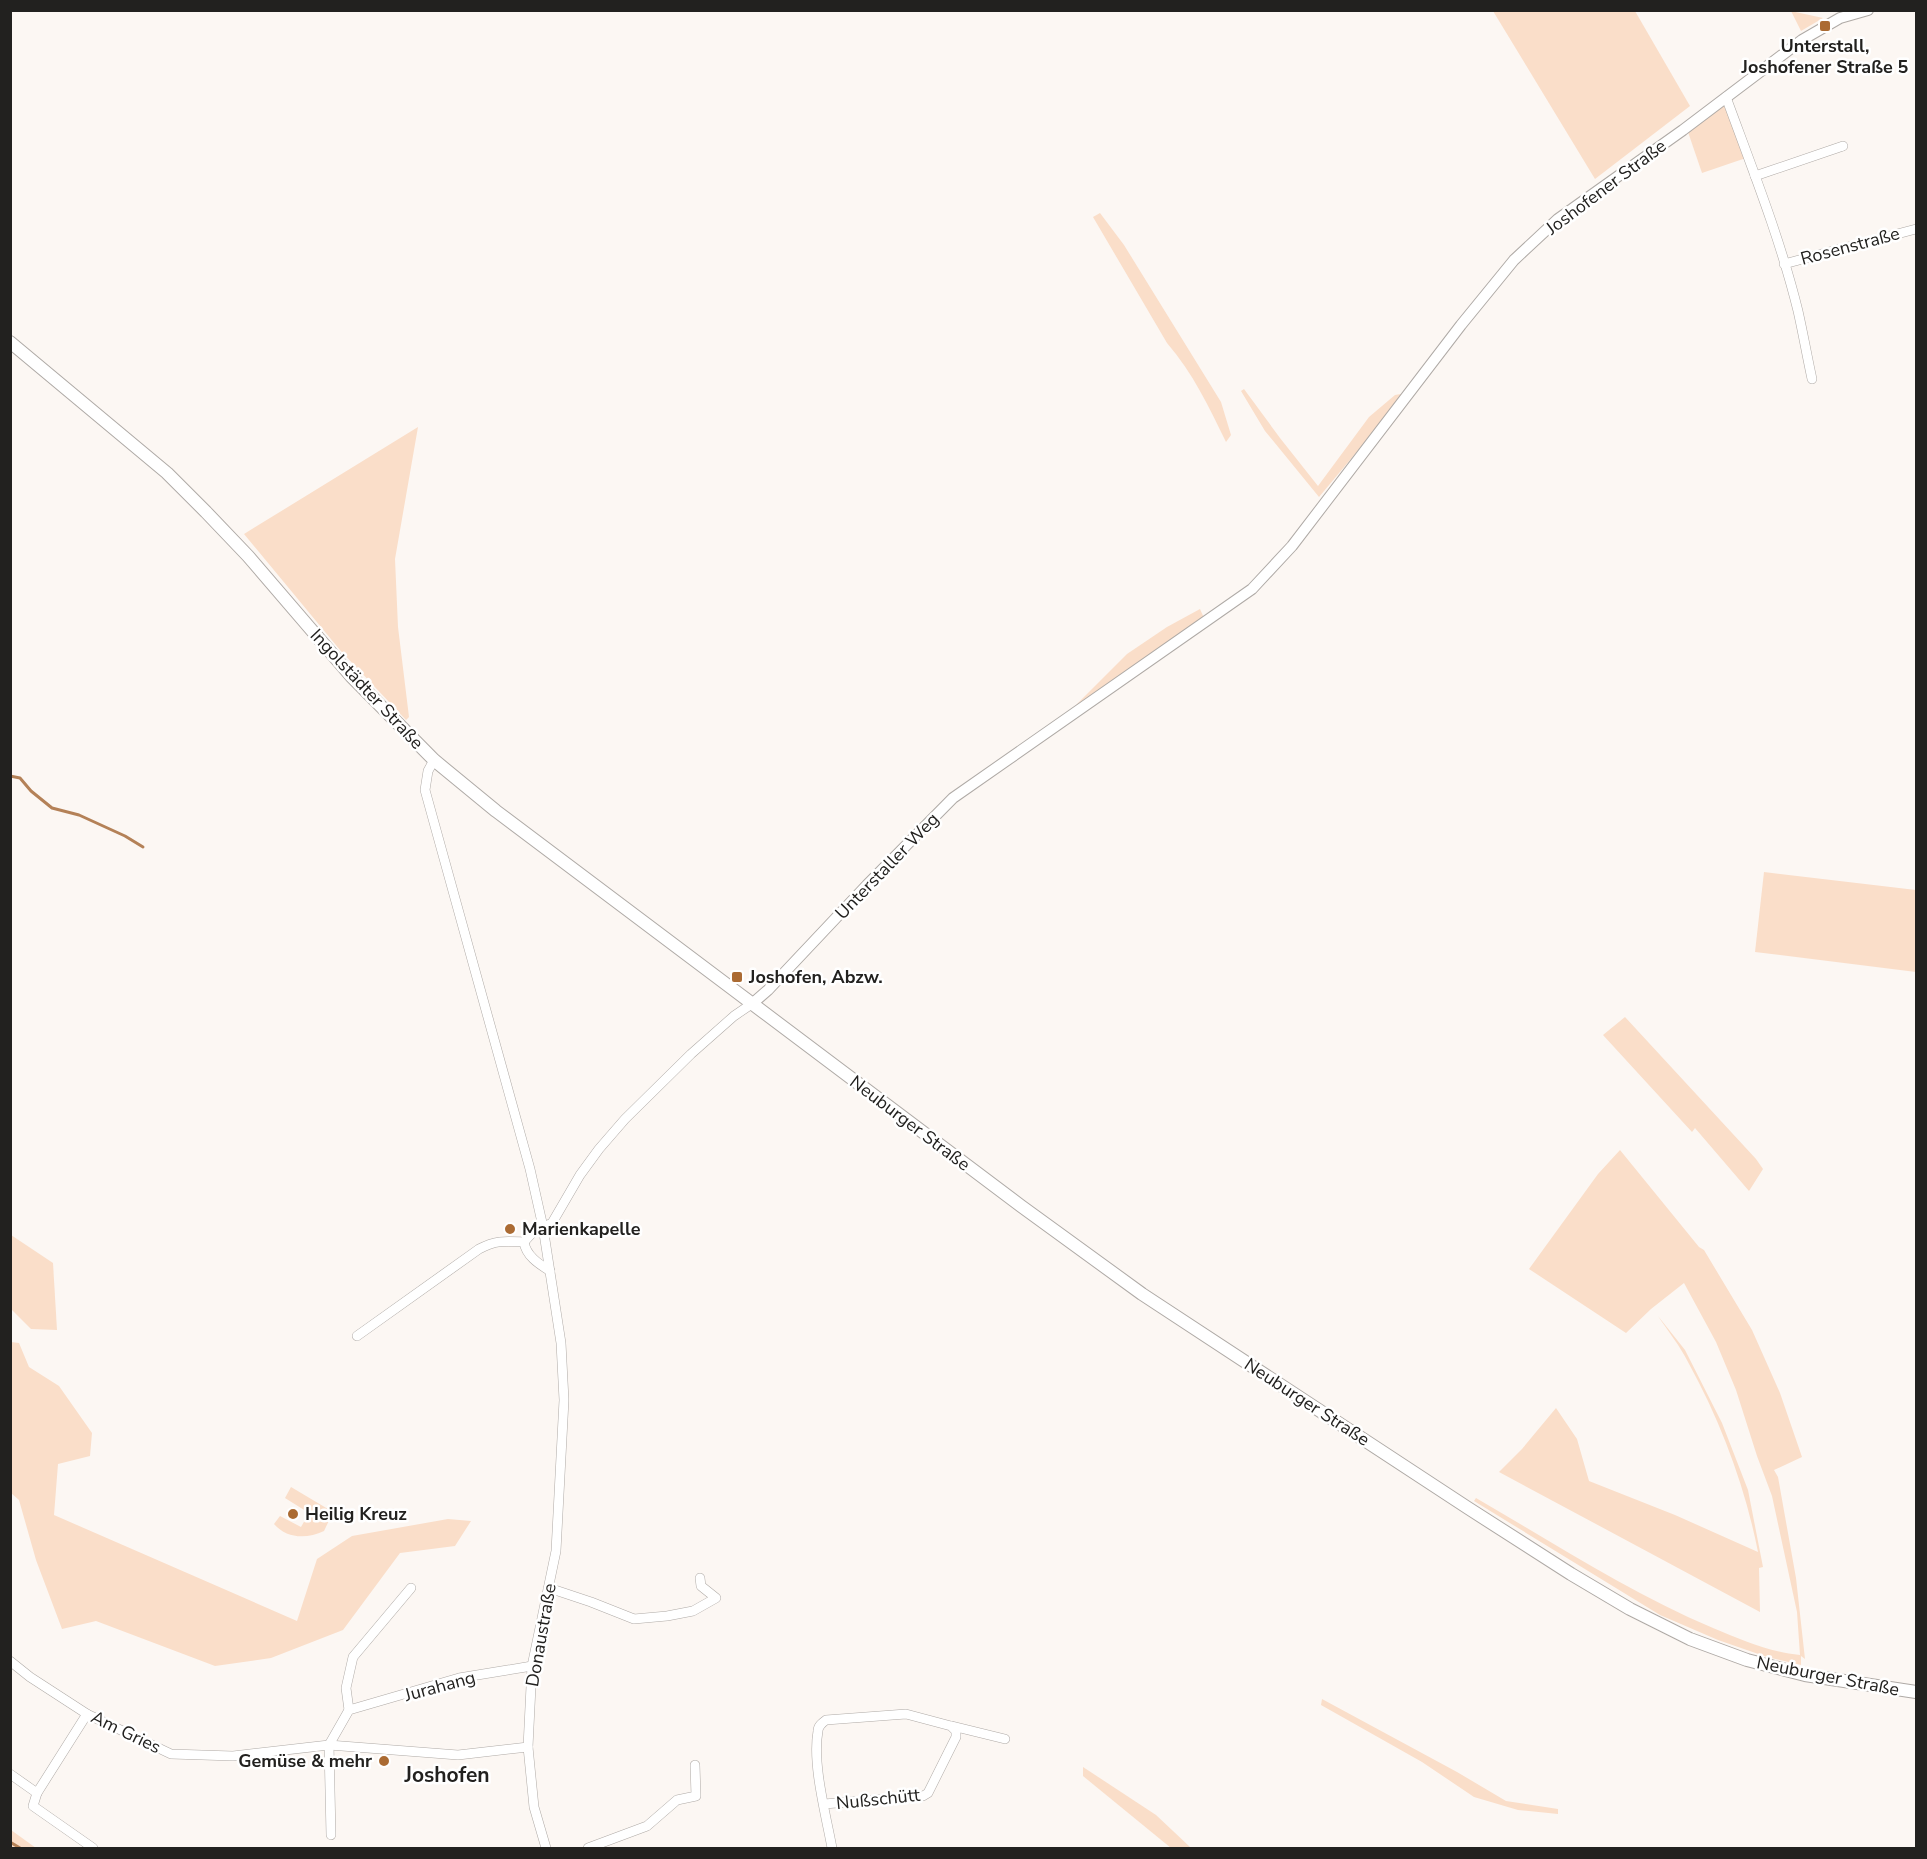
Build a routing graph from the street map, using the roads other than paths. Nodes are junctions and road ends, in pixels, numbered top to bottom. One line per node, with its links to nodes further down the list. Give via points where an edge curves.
1 (1868, 10): 2 (street, Joshofener Straße, via 1840,18 1802,40)
2 (1726, 97): 4 (street, Rosenstraße); 9 (street, Joshofener Straße, via 1558,219 1514,260)
3 (1843, 146): 4 (street)
4 (1755, 176): 6 (street, Rosenstraße)
5 (1917, 229): 6 (street, Rosenstraße)
6 (1784, 264): 8 (street, Rosenstraße)
7 (10, 342): 10 (main road, Ingolstädter Straße, via 166,473 206,512 351,675)
8 (1812, 379)
9 (1280, 559): 11 (street, Unterstaller Weg, via 1252,589 953,798)
10 (434, 760): 11 (main road, Ingolstädter Straße); 12 (street, via 424,790)
11 (753, 1003): 12 (street, Unterstaller Weg, via 691,1054 625,1119 579,1175 552,1223); 21 (main road, Neuburger Straße, via 1142,1294 1570,1574 1690,1639 1746,1660 1805,1675)
12 (543, 1227): 13 (street, Unterstaller Weg); 14 (street)
13 (524, 1242): 14 (street, via 529,1254); 15 (street, via 504,1240 479,1249)
14 (550, 1271): 18 (street, Donaustraße, via 563,1388 556,1551)
15 (357, 1336)
16 (700, 1578): 18 (street, via 701,1586 716,1598 693,1611 634,1619)
17 (411, 1588): 22 (street, via 353,1657 346,1688)
18 (549, 1588): 20 (street, Donaustraße)
19 (10, 1661): 23 (street, Am Gries)
20 (532, 1666): 22 (street, Jurahang, via 459,1678); 27 (street, Donaustraße)
21 (1917, 1692)
22 (349, 1710): 26 (street)
23 (87, 1714): 26 (street, Am Gries, via 171,1754 233,1756); 30 (street)
24 (951, 1726): 25 (street); 31 (street, Nußschütt, via 956,1737 928,1793); 31 (street, Nußschütt, via 906,1714 826,1720 818,1729)
25 (1005, 1739)
26 (329, 1745): 27 (street, Am Gries, via 458,1755); 32 (street)
27 (528, 1747): 34 (street, Donaustraße, via 534,1807)
28 (695, 1765): 35 (street, via 696,1796 677,1800 647,1826)
29 (10, 1774): 30 (street)
30 (37, 1793): 33 (street, via 33,1806 36,1809)
31 (824, 1804): 36 (street, Nußschütt)
32 (331, 1835)
33 (93, 1848)
34 (546, 1848)
35 (588, 1848)
36 (832, 1848)

